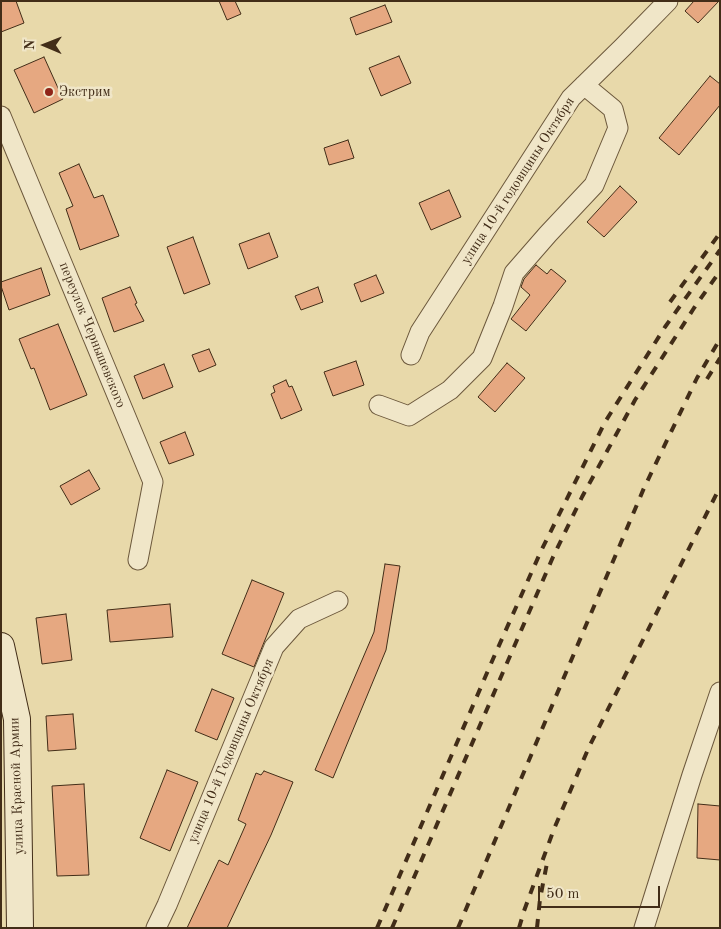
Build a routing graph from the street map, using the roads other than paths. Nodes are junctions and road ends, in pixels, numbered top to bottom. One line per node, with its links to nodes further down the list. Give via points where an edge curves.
1 (668, 1): 2 (street, улица 10-й годовщины Октября)
2 (584, 85): 4 (street, улица 10-й годовщины Октября, via 570,98 420,332); 5 (street, via 614,109 618,128 594,185 514,273 482,358 450,390 409,416)
3 (1, 116): 6 (street, переулок Чернышевского, via 153,482)
4 (411, 355)
5 (379, 404)
6 (138, 560)
7 (338, 601): 11 (street, улица 10-й Годовщины Октября, via 299,619 274,648)
8 (1, 646): 10 (main road, улица Красной Армии, via 16,719)
9 (720, 692): 12 (street)
10 (20, 928)
11 (156, 928)
12 (644, 928)

